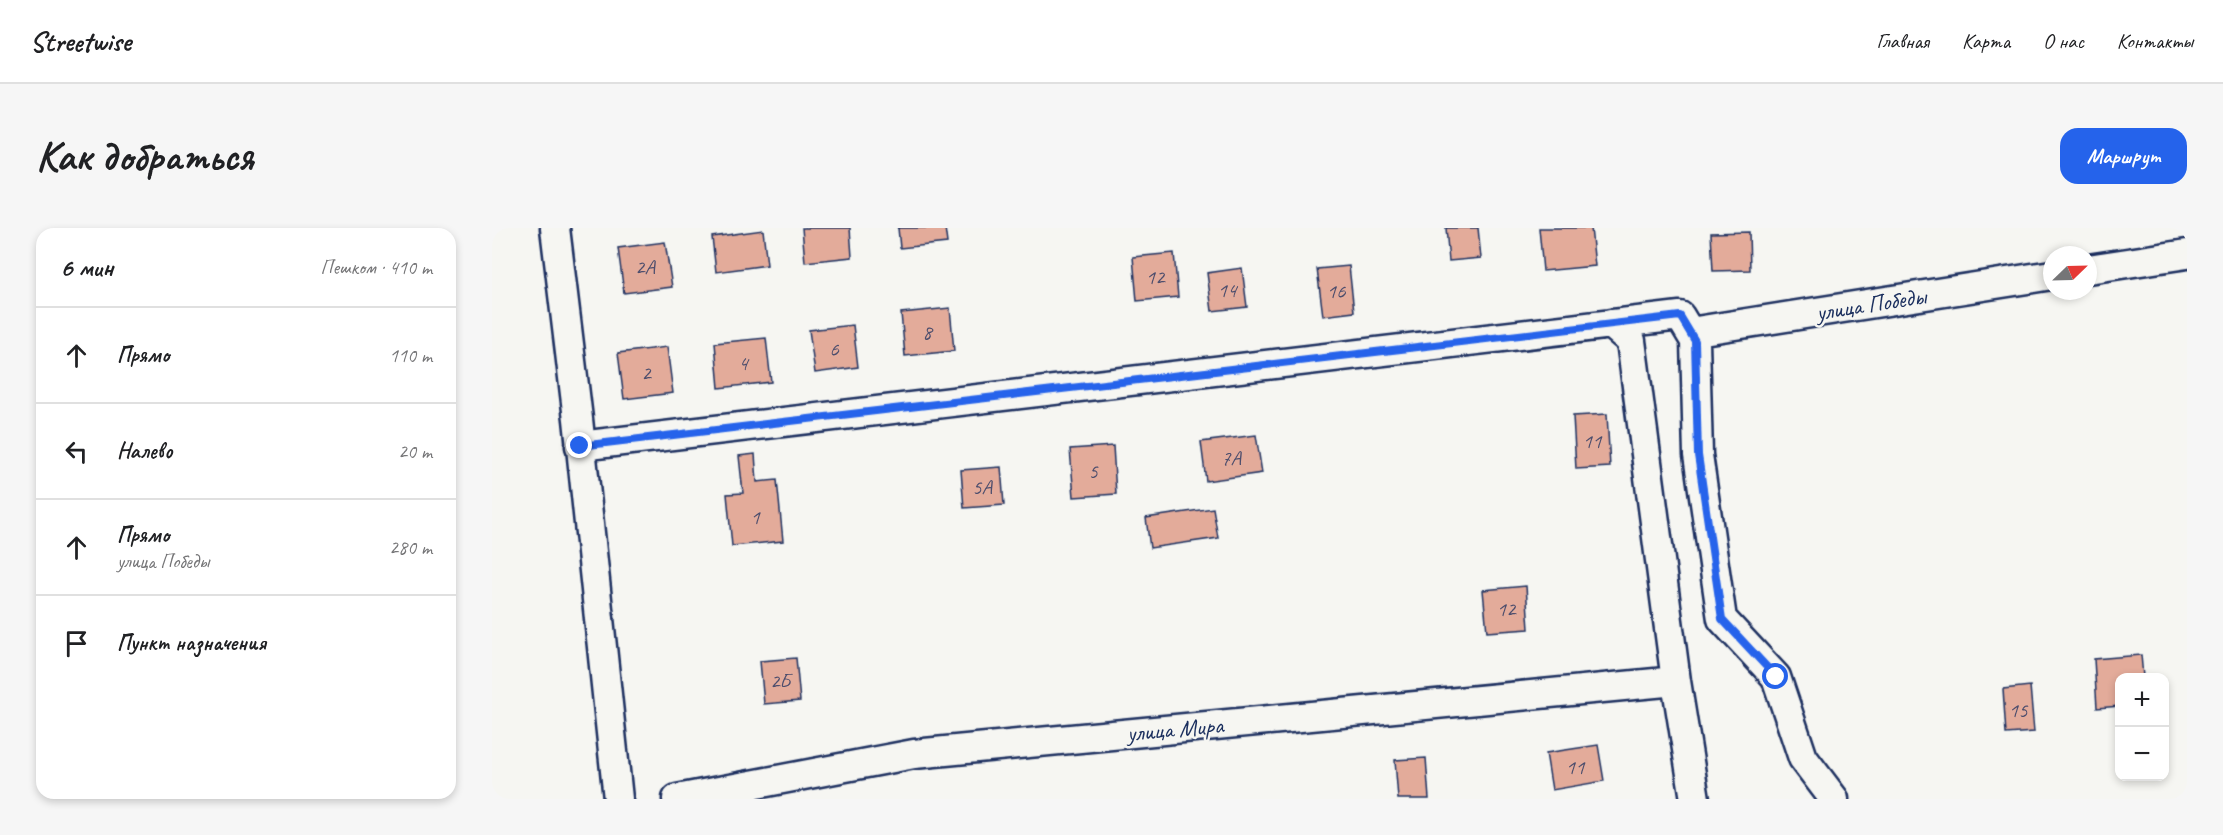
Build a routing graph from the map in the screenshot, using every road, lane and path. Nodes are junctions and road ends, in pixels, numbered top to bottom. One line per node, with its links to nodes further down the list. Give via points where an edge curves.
1 (555, 228): 7 (street)
2 (2187, 254): 3 (street)
3 (2097, 268)
4 (2043, 276): 6 (street, улица Победы)
5 (1611, 324): 6 (street, via 1680,316); 7 (street); 8 (street, via 1631,340)
6 (1690, 333): 12 (street, via 1695,341 1698,455 1722,619 1776,677 1803,758)
7 (580, 446): 9 (street)
8 (1676, 681): 10 (street, улица Мира, via 914,754); 11 (street)
9 (618, 799)
10 (677, 799)
11 (1695, 799)
12 (1834, 799)

